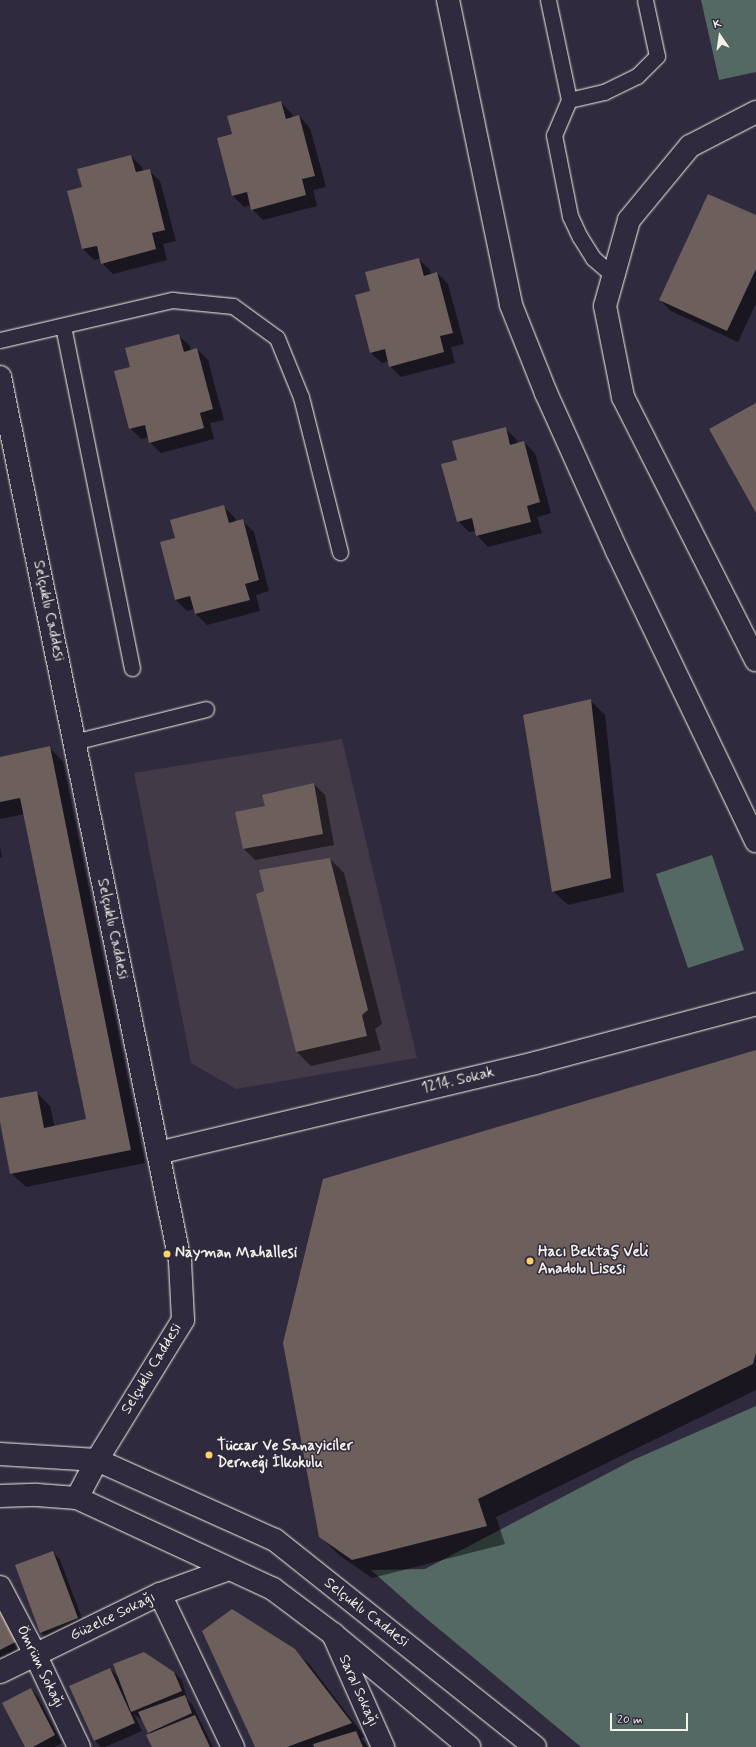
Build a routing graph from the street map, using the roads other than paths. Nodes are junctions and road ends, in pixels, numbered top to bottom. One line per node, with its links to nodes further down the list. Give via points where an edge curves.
1 (448, 0): 15 (street, via 511,305 546,393 617,551)
2 (548, 0): 4 (lane)
3 (645, 0): 4 (lane, via 657,56 637,76 604,92)
4 (569, 100): 6 (lane, via 554,136 570,216 593,258)
5 (756, 112): 6 (street, via 690,146 629,220)
6 (614, 276): 11 (street, via 605,306 623,397)
7 (64, 326): 8 (lane); 10 (lane, via 172,300 233,306 277,338 301,397); 12 (lane)
8 (0, 340)
9 (0, 377): 14 (street, Selçuklu Caddesi)
10 (340, 552)
11 (756, 660)
12 (132, 668)
13 (206, 709): 14 (lane)
14 (74, 742): 17 (street, Selçuklu Caddesi)
15 (756, 841)
16 (756, 1004): 17 (street, 1214. Sokak, via 535,1063)
17 (158, 1153): 19 (street, Selçuklu Caddesi, via 180,1261 183,1320)
18 (0, 1454): 19 (street, Selçuklu Caddesi)
19 (98, 1460): 21 (street, Selçuklu Caddesi); 32 (street, Selçuklu Caddesi, via 274,1540)
20 (0, 1496): 21 (street)
21 (77, 1498): 22 (street)
22 (229, 1569): 24 (street, Güzelce Sokağı); 25 (street, via 273,1589)
23 (0, 1587): 26 (street, Ömrüm Sokağı)
24 (160, 1594): 26 (street, Güzelce Sokağı); 29 (street)
25 (334, 1634): 30 (street, Saral Sokağı); 31 (street)
26 (35, 1654): 27 (street, Güzelce Sokağı); 28 (street, Ömrüm Sokağı)
27 (0, 1672)
28 (79, 1747)
29 (233, 1747)
30 (383, 1747)
31 (469, 1747)
32 (535, 1747)

